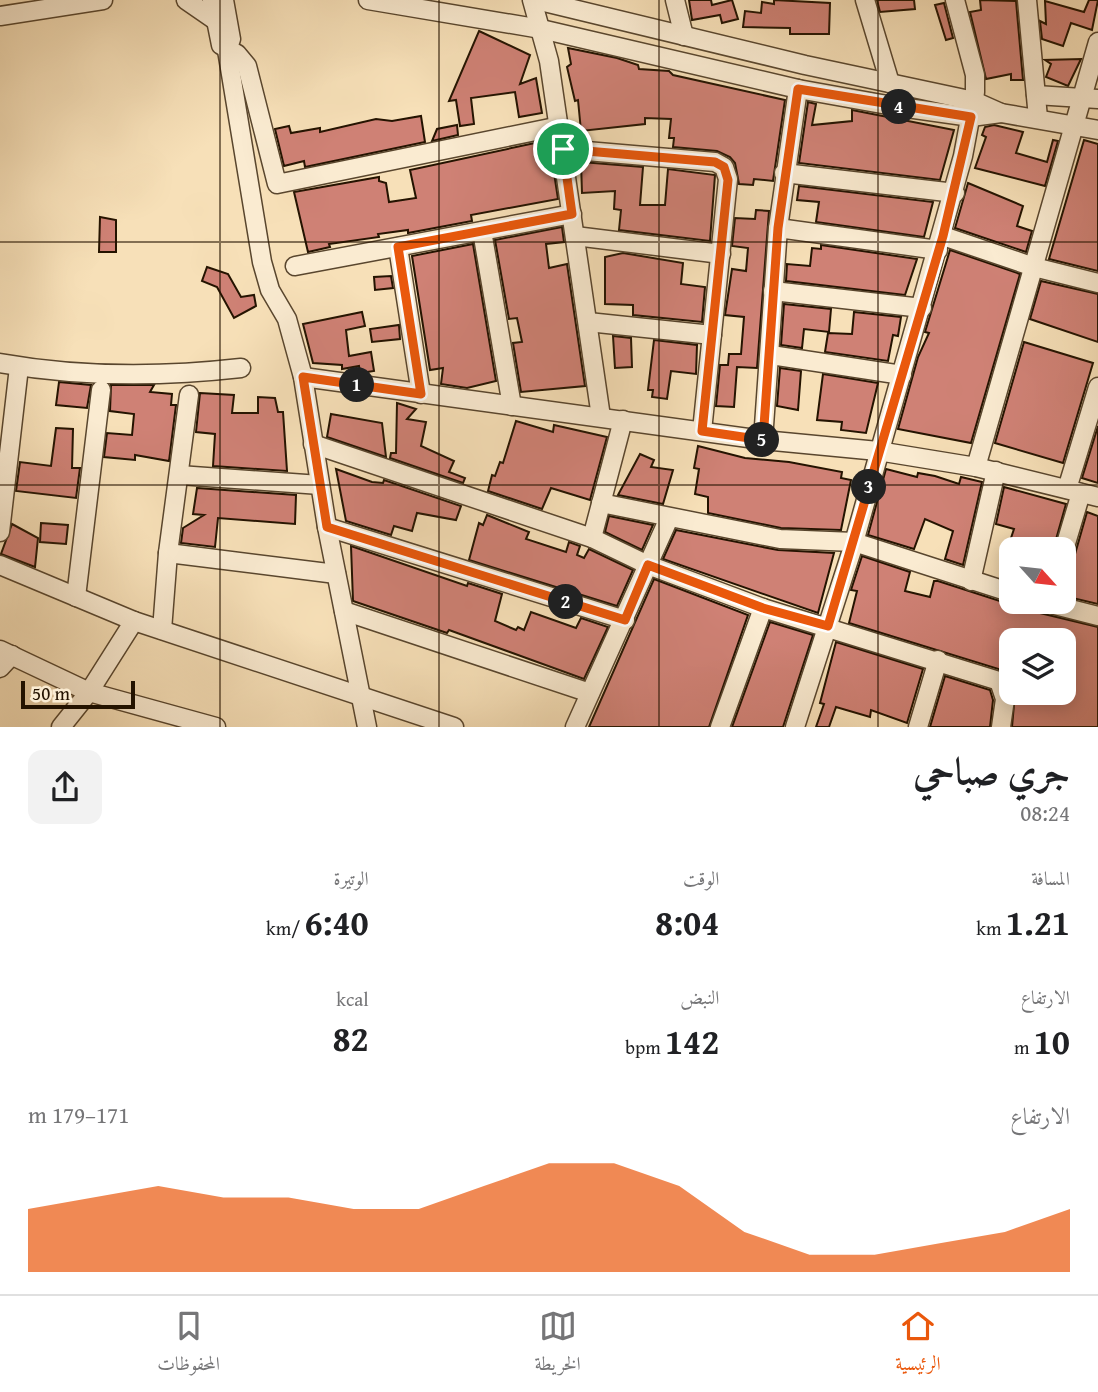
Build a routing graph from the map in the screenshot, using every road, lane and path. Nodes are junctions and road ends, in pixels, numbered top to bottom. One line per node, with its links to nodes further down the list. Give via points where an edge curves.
1 (103, 0): 11 (street)
2 (186, 0): 12 (street)
3 (212, 0): 12 (street)
4 (224, 0): 16 (street, via 231,38)
5 (368, 0): 13 (street)
6 (534, 0): 13 (street); 14 (street)
7 (675, 0): 14 (street)
8 (864, 0): 17 (street)
9 (955, 0): 21 (street, via 975,75)
10 (1027, 0): 19 (street)
11 (0, 16)
12 (215, 20): 16 (street, via 221,45)
13 (541, 29): 18 (street); 24 (street)
14 (684, 36): 17 (street)
15 (1098, 42): 20 (street)
16 (227, 50): 24 (street, via 247,66 277,184); 48 (street, via 265,276 288,319)
17 (890, 83): 21 (street)
18 (798, 89): 21 (street); 27 (street)
19 (1036, 95): 20 (street); 22 (street)
20 (1091, 98): 23 (street)
21 (972, 109): 22 (street); 28 (street)
22 (1038, 118): 23 (street)
23 (1076, 125): 25 (street); 37 (street)
24 (560, 126): 26 (street)
25 (1098, 130)
26 (563, 149): 29 (street); 35 (street, via 715,162 724,167 728,180)
27 (784, 173): 28 (street); 30 (street)
28 (955, 193): 33 (street)
29 (572, 214): 31 (street); 32 (street)
30 (778, 228): 33 (street); 39 (street)
31 (482, 231): 34 (street); 53 (street)
32 (575, 236): 35 (street); 41 (street)
33 (941, 243): 37 (street); 40 (street)
34 (398, 247): 36 (street); 51 (street)
35 (721, 254): 42 (street)
36 (295, 267)
37 (1034, 267): 38 (street); 60 (street)
38 (1098, 283)
39 (773, 291): 40 (street); 43 (street)
40 (922, 308): 47 (street)
41 (588, 322): 42 (street); 54 (street)
42 (712, 334): 56 (street)
43 (771, 355): 47 (street); 57 (street)
44 (0, 363): 45 (street)
45 (19, 366): 46 (street, via 127,374); 68 (street)
46 (241, 368)
47 (902, 375): 59 (street)
48 (303, 377): 51 (street); 58 (street)
49 (1098, 387): 64 (street)
50 (101, 390): 78 (street)
51 (421, 394): 53 (street)
52 (189, 395): 62 (street)
53 (512, 406): 54 (street)
54 (601, 417): 55 (street)
55 (623, 420): 56 (street); 65 (street)
56 (702, 431): 57 (street)
57 (763, 440): 59 (street)
58 (313, 444): 63 (street); 70 (street)
59 (878, 451): 60 (street); 71 (street)
60 (976, 467): 61 (street)
61 (996, 471): 64 (street); 76 (street)
62 (179, 475): 63 (street); 72 (street)
63 (320, 485): 67 (street)
64 (1082, 493): 69 (street)
65 (601, 503): 66 (street); 70 (street)
66 (669, 518): 71 (street, via 780,539); 74 (street)
67 (327, 527): 75 (street); 83 (street)
68 (0, 532)
69 (1068, 537)
70 (592, 538): 74 (street)
71 (854, 542): 76 (street); 85 (street)
72 (168, 553): 75 (street); 86 (street)
73 (0, 565): 78 (street)
74 (648, 565): 79 (street); 83 (street)
75 (336, 574): 81 (street)
76 (971, 581): 77 (street)
77 (999, 589)
78 (76, 597): 84 (street)
79 (763, 608): 85 (street); 97 (street)
80 (1076, 610): 82 (street)
81 (344, 611): 90 (street); 91 (street)
82 (1098, 616)
83 (625, 620): 90 (street)
84 (134, 621): 86 (street); 89 (street)
85 (828, 626): 88 (street); 98 (street)
86 (162, 630): 91 (street)
87 (4, 658): 89 (street)
88 (938, 660): 99 (street); 100 (street, via 999,681 1005,699)
89 (89, 692): 92 (street); 93 (street)
90 (590, 693): 96 (street)
91 (361, 698): 94 (street); 95 (street)
92 (61, 727)
93 (216, 727)
94 (367, 727)
95 (454, 727)
96 (575, 727)
97 (720, 727)
98 (795, 727)
99 (918, 727)
100 (1001, 727)

